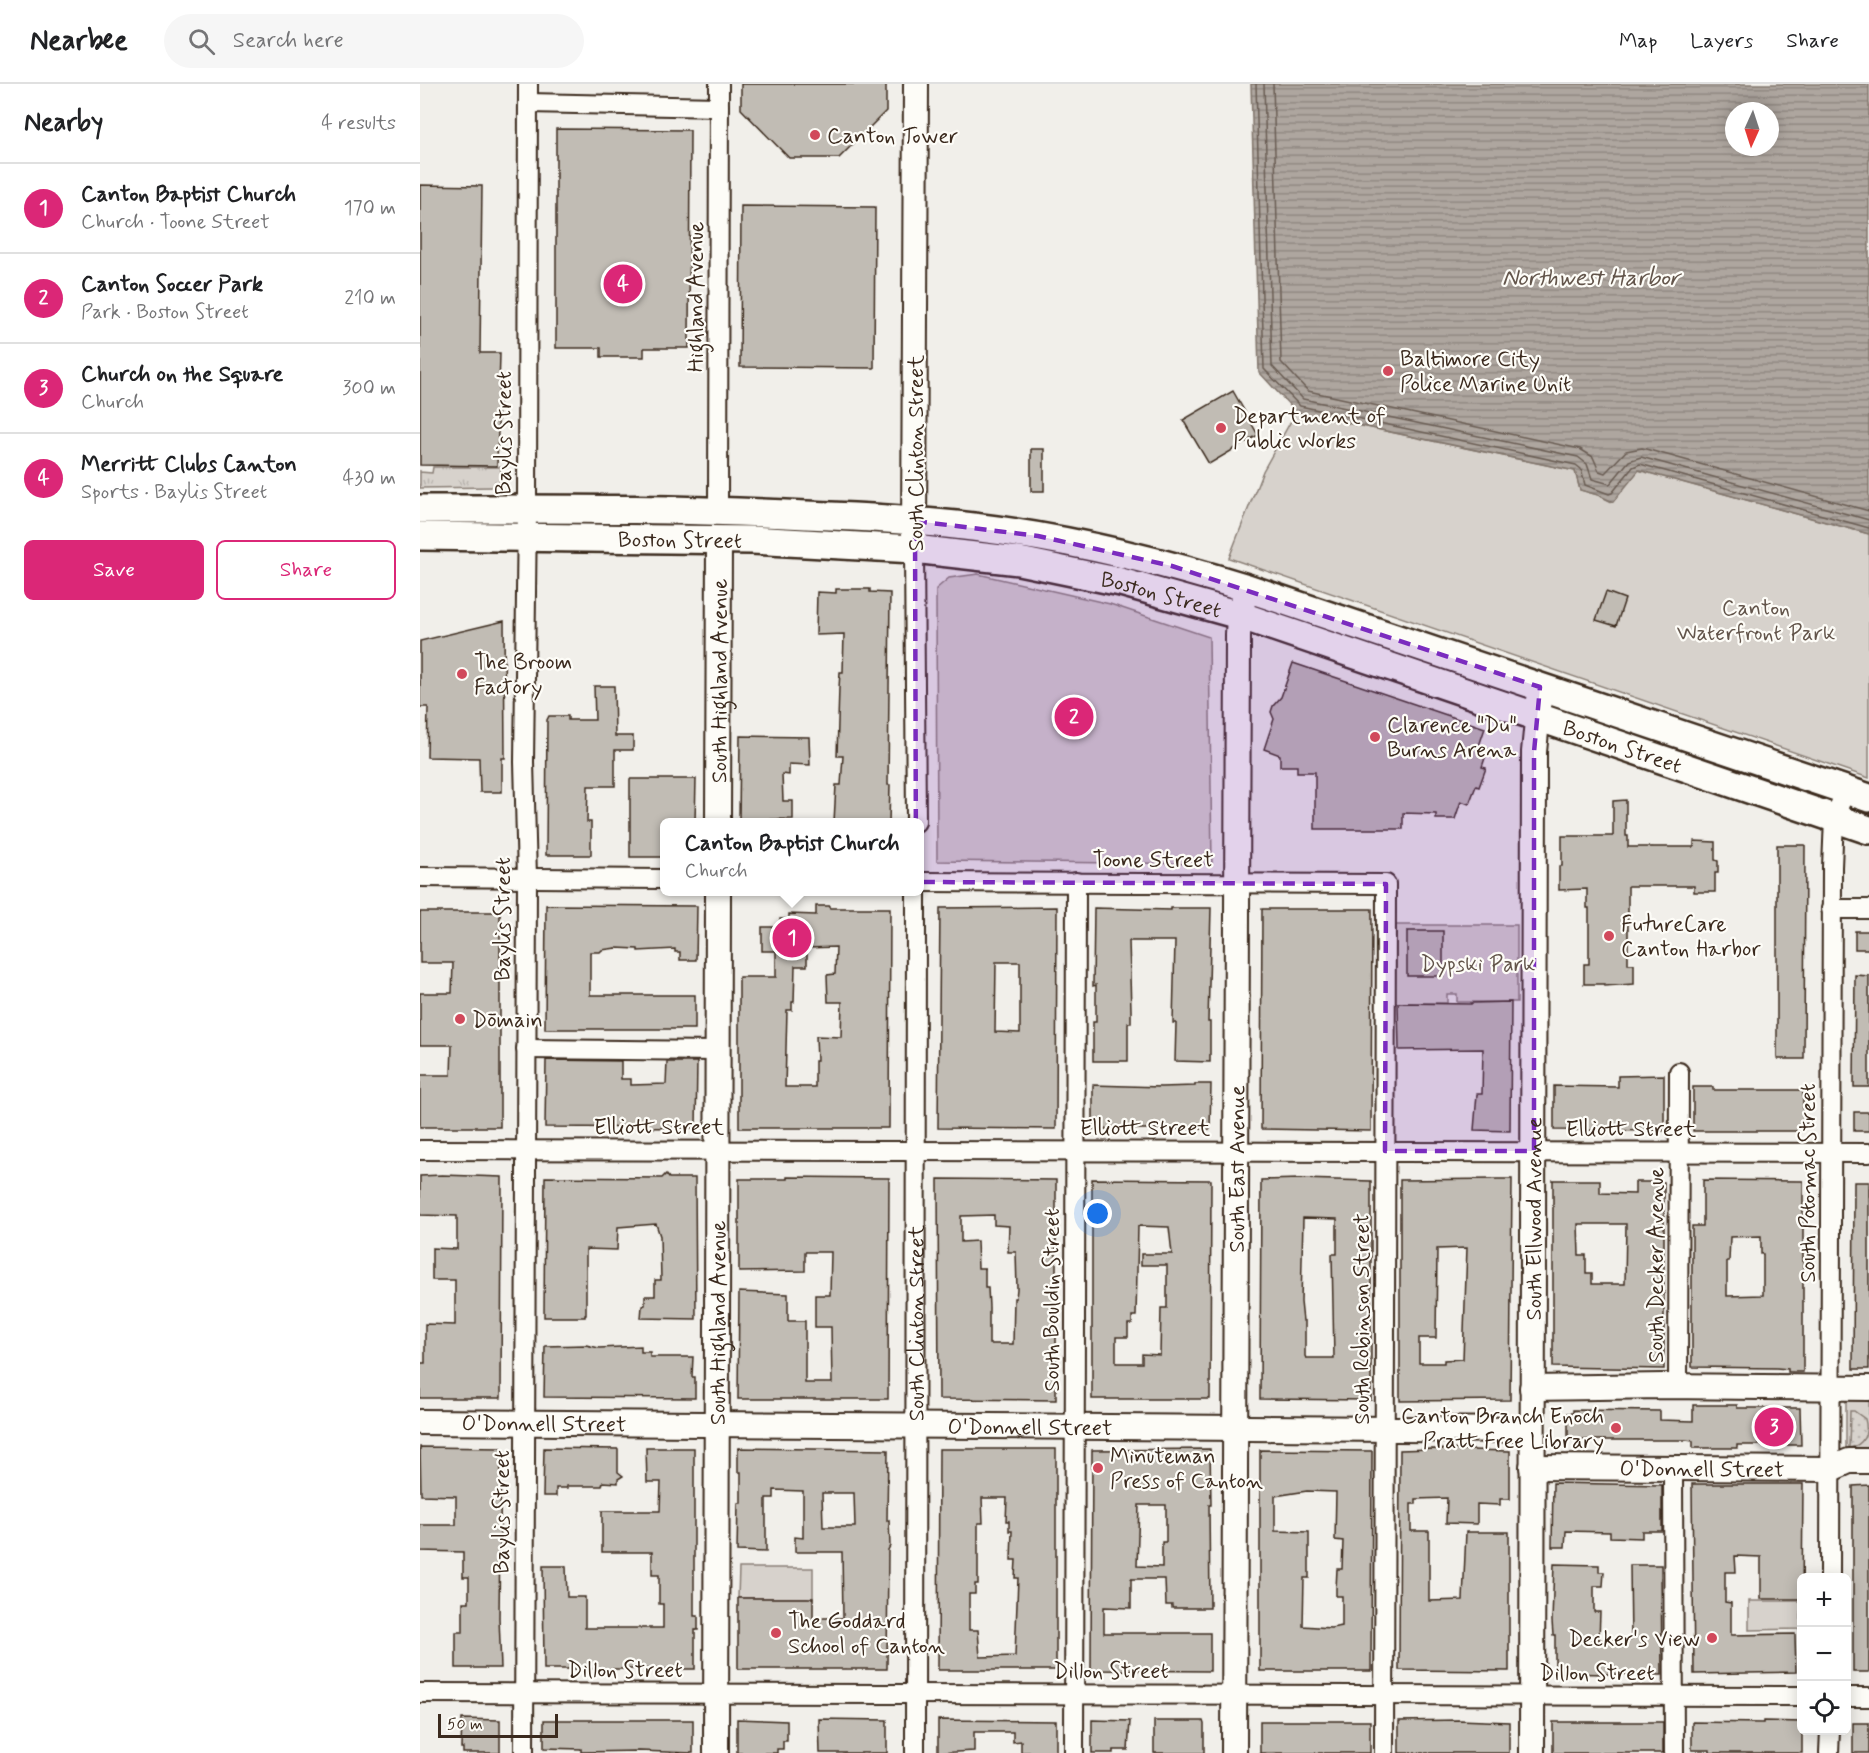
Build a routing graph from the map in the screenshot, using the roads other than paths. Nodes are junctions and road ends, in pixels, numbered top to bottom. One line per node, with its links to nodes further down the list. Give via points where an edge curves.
1 (528, 84): 4 (street, Baylis Street)
2 (719, 84): 5 (street, Highland Avenue)
3 (916, 84): 9 (street, South Clinton Street)
4 (528, 103): 5 (street); 7 (street, Baylis Street)
5 (719, 107): 8 (street, Highland Avenue)
6 (420, 509): 7 (main road, Boston Street)
7 (527, 509): 8 (main road, Boston Street); 11 (street, Baylis Street)
8 (718, 510): 9 (main road, Boston Street)
9 (915, 521): 13 (street, South Clinton Street); 14 (main road, Boston Street, via 1057,540)
10 (420, 536): 11 (main road, Boston Street)
11 (526, 537): 12 (main road, Boston Street); 24 (street, Baylis Street)
12 (719, 539): 13 (main road, Boston Street); 19 (street, South Highland Avenue)
13 (914, 549): 15 (main road, Boston Street, via 1019,561 1121,582); 20 (street, South Clinton Street)
14 (1247, 588): 15 (street, South East Avenue); 16 (main road, Boston Street)
15 (1239, 615): 17 (main road, Boston Street); 28 (street, South East Avenue)
16 (1540, 687): 17 (street, South Ellwood Avenue); 18 (main road, Boston Street)
17 (1537, 717): 21 (main road, Boston Street); 44 (street, South Ellwood Avenue)
18 (1857, 794): 21 (street, South Potomac Street)
19 (718, 818)
20 (916, 818)
21 (1834, 818): 22 (main road, Boston Street); 32 (street, South Potomac Street)
22 (1869, 830)
23 (420, 877): 24 (street)
24 (526, 878): 25 (street); 34 (street, Baylis Street)
25 (660, 879)
26 (924, 882): 27 (street, Toone Street)
27 (1076, 882): 28 (street, Toone Street); 41 (street, South Bouldin Street)
28 (1237, 883): 29 (street, Toone Street); 42 (street, South East Avenue)
29 (1386, 884): 43 (street, South Robinson Street)
30 (718, 896): 35 (street, South Highland Avenue)
31 (916, 896): 40 (street, South Clinton Street)
32 (1831, 909): 33 (street); 46 (street, South Potomac Street)
33 (1869, 909)
34 (526, 1049): 35 (street); 38 (street, Baylis Street)
35 (718, 1051): 39 (street, South Highland Avenue)
36 (1679, 1072): 45 (street, South Decker Avenue)
37 (420, 1150): 38 (street, Elliott Street)
38 (526, 1150): 39 (street, Elliott Street); 53 (street, Baylis Street)
39 (718, 1150): 40 (street, Elliott Street); 54 (street, South Highland Avenue)
40 (916, 1150): 41 (street, Elliott Street); 55 (street, South Clinton Street)
41 (1076, 1151): 42 (street, Elliott Street); 56 (street, South Bouldin Street)
42 (1237, 1151): 43 (street, Elliott Street); 57 (street, South East Avenue)
43 (1386, 1151): 44 (street, Elliott Street); 58 (street, South Robinson Street)
44 (1534, 1151): 45 (street, Elliott Street); 50 (street, South Ellwood Avenue)
45 (1679, 1152): 46 (street, Elliott Street); 48 (street, South Decker Avenue)
46 (1831, 1153): 47 (street, Elliott Street); 49 (street, South Potomac Street)
47 (1869, 1153)
48 (1678, 1386): 49 (street); 50 (street)
49 (1831, 1387): 51 (street); 63 (street, South Potomac Street)
50 (1532, 1388): 59 (street, South Ellwood Avenue)
51 (1869, 1388)
52 (420, 1422): 53 (street, O'Donnell Street)
53 (525, 1422): 54 (street, O'Donnell Street); 66 (street, Baylis Street)
54 (717, 1424): 55 (street, O'Donnell Street); 67 (street, South Highland Avenue)
55 (915, 1425): 56 (street, O'Donnell Street); 68 (street, South Clinton Street)
56 (1075, 1426): 57 (street, O'Donnell Street); 69 (street, South Bouldin Street)
57 (1236, 1428): 58 (street, O'Donnell Street); 70 (street, South East Avenue)
58 (1385, 1429): 59 (street, O'Donnell Street); 71 (street, South Robinson Street)
59 (1532, 1430): 61 (street, South Ellwood Avenue)
60 (1869, 1461): 63 (street, O'Donnell Street, via 1849,1461)
61 (1532, 1467): 62 (street, O'Donnell Street); 72 (street, South Ellwood Avenue)
62 (1673, 1469): 63 (street, O'Donnell Street); 73 (street)
63 (1831, 1469): 64 (street, South Potomac Street)
64 (1830, 1573)
65 (420, 1693): 66 (street, Dillon Street)
66 (525, 1693): 67 (street, Dillon Street); 78 (street, Baylis Street)
67 (716, 1693): 68 (street, Dillon Street); 79 (street, South Highland Avenue)
68 (915, 1694): 69 (street, Dillon Street); 80 (street, South Clinton Street)
69 (1075, 1694): 70 (street, Dillon Street); 81 (street, South Bouldin Street)
70 (1235, 1694): 71 (street, Dillon Street); 82 (street, South East Avenue)
71 (1384, 1695): 72 (street, Dillon Street); 83 (street, South Robinson Street)
72 (1532, 1695): 73 (street, Dillon Street); 84 (street, South Ellwood Avenue)
73 (1674, 1696): 74 (street, Dillon Street); 85 (street)
74 (1797, 1696)
75 (1851, 1697): 76 (street)
76 (1869, 1697)
77 (1830, 1735): 86 (street)
78 (524, 1753)
79 (716, 1753)
80 (915, 1753)
81 (1074, 1753)
82 (1234, 1753)
83 (1384, 1753)
84 (1532, 1753)
85 (1674, 1753)
86 (1829, 1753)

